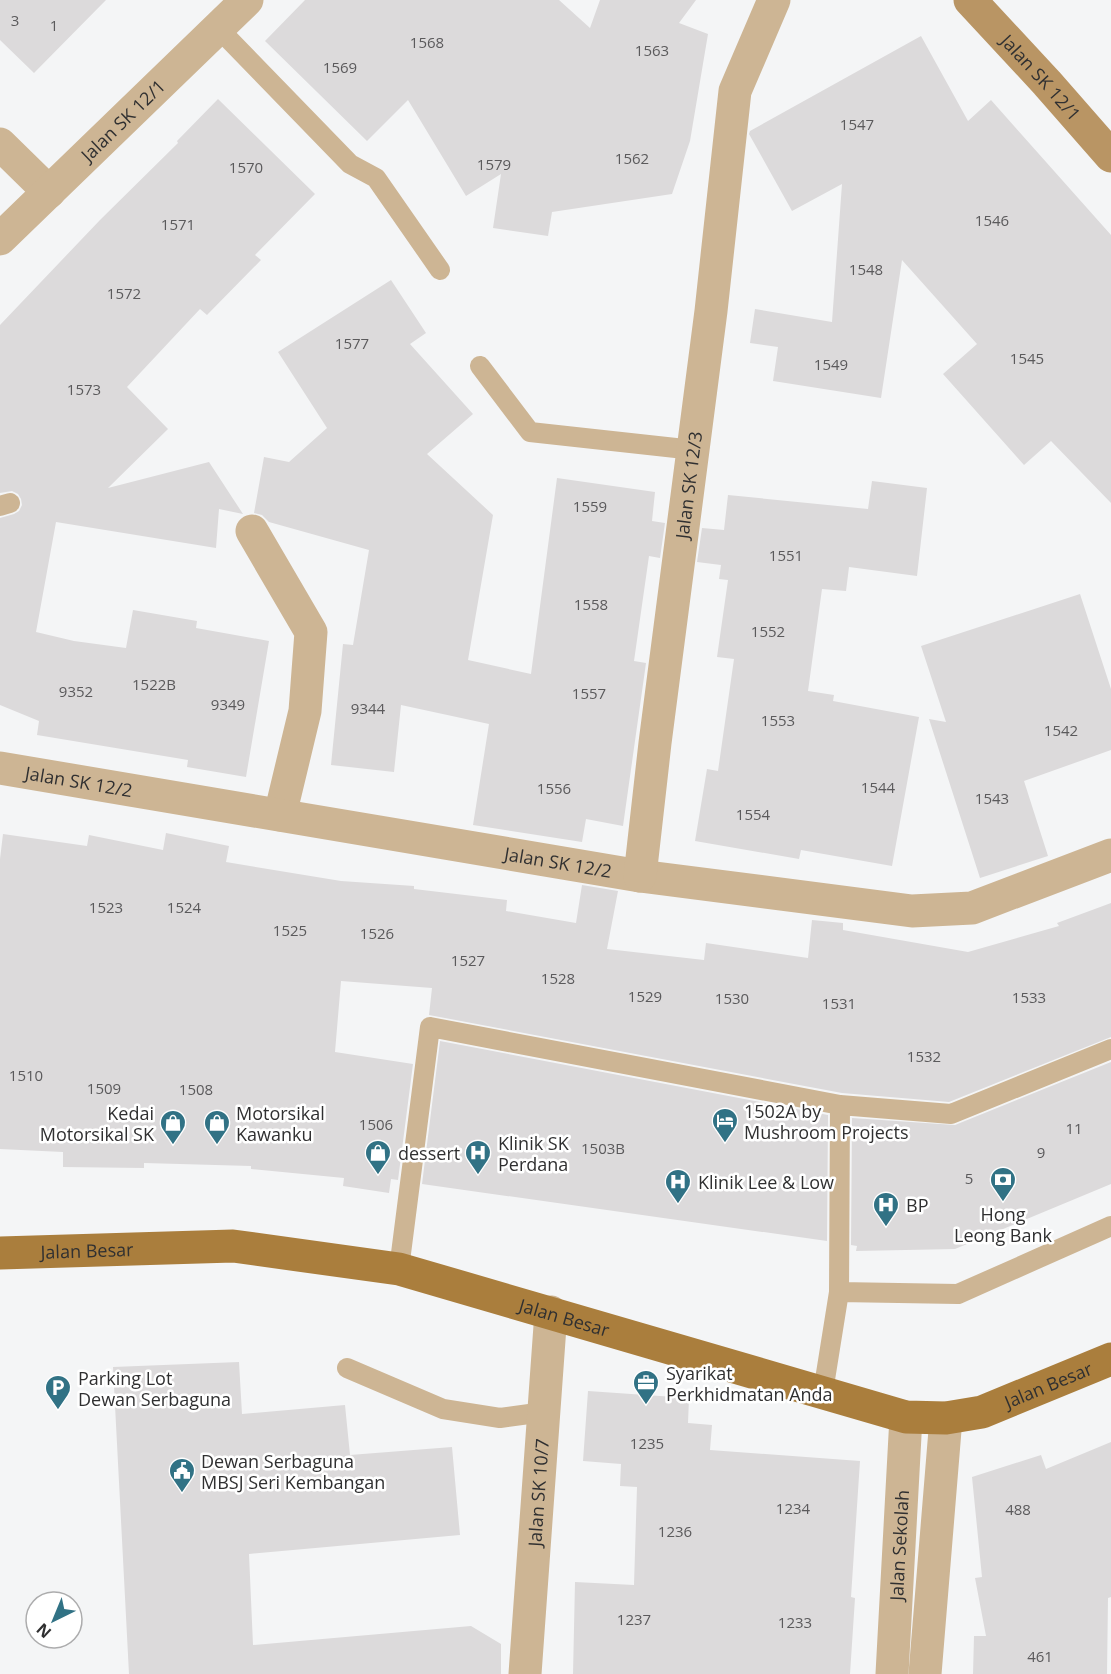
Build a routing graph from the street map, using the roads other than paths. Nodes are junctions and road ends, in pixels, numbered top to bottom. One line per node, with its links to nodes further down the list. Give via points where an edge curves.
1 (247, 0): 4 (street, Jalan SK 12/1)
2 (774, 0): 11 (street, Jalan SK 12/3, via 735,91)
3 (970, 0): 6 (main road, Jalan SK 12/1)
4 (217, 27): 7 (street, Jalan SK 12/1); 9 (lane, via 350,164 376,178)
5 (0, 144): 7 (street)
6 (1111, 156)
7 (49, 192): 8 (street, Jalan SK 12/1)
8 (0, 239)
9 (440, 270)
10 (480, 366): 11 (lane, via 530,432)
11 (694, 450): 16 (street, Jalan SK 12/3)
12 (252, 531): 14 (street, via 311,632 305,711)
13 (0, 768): 14 (street, Jalan SK 12/2)
14 (280, 815): 16 (street, Jalan SK 12/2)
15 (1111, 855): 16 (street, Jalan SK 12/2, via 972,908 912,911)
16 (640, 876)
17 (1111, 1049): 18 (lane, via 951,1114)
18 (840, 1105): 21 (lane, via 430,1027); 22 (lane)
19 (1111, 1226): 22 (lane, via 958,1294)
20 (0, 1252): 21 (main road, Jalan Besar, via 233,1246)
21 (399, 1269): 23 (main road, Jalan Besar)
22 (839, 1292): 26 (lane)
23 (551, 1312): 26 (main road, Jalan Besar); 27 (street, Jalan SK 10/7)
24 (1111, 1359): 29 (main road, Jalan Besar, via 982,1413)
25 (348, 1368): 27 (lane, via 443,1409 500,1419)
26 (824, 1392): 28 (main road, Jalan Besar)
27 (544, 1412): 30 (street, Jalan SK 10/7)
28 (906, 1417): 29 (main road, Jalan Besar); 31 (street, Jalan Sekolah)
29 (946, 1418): 32 (street, Jalan Sekolah)
30 (525, 1674)
31 (892, 1674)
32 (925, 1674)

